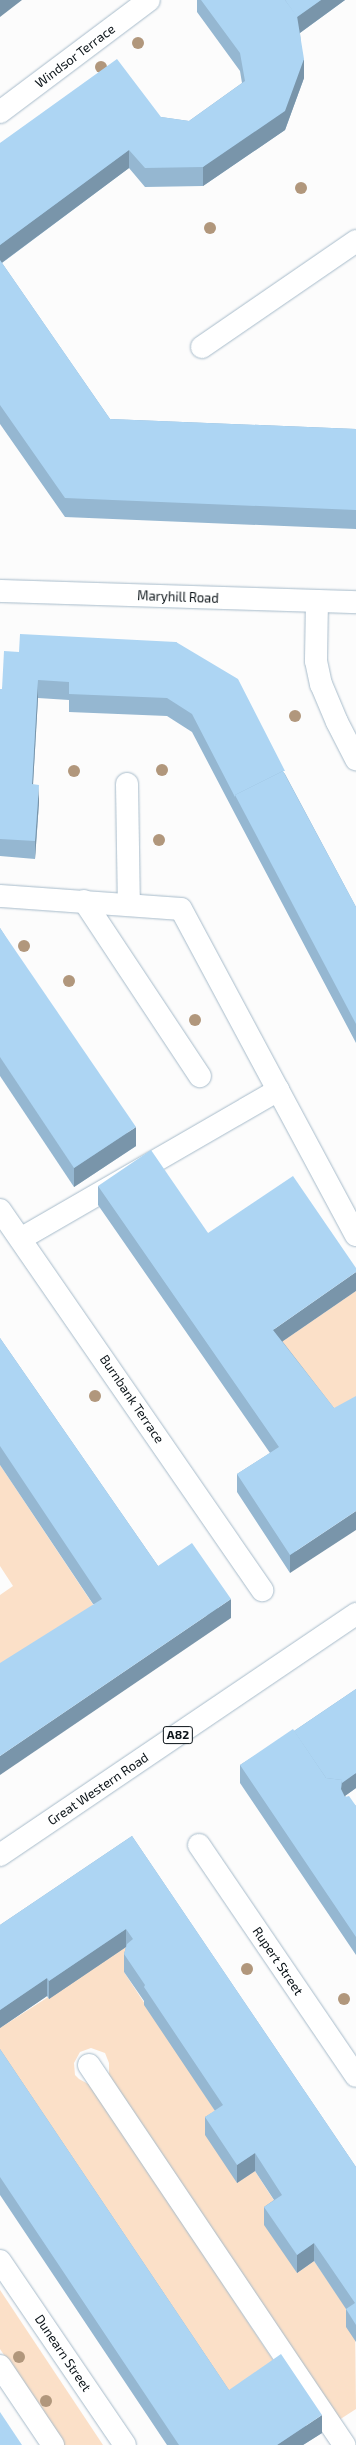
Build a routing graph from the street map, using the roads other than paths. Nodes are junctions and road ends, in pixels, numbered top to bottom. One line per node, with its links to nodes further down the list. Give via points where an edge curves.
1 (149, 0): 2 (street, Windsor Terrace)
2 (0, 112)
3 (356, 241): 4 (street)
4 (202, 348)
5 (0, 591): 6 (street, Maryhill Road)
6 (318, 601): 7 (street, Maryhill Road); 8 (street, via 316,661 321,684)
7 (356, 602)
8 (356, 759)
9 (127, 784): 12 (street)
10 (0, 896): 11 (street)
11 (84, 902): 12 (street); 13 (street)
12 (129, 905): 14 (street, via 181,908)
13 (200, 1076)
14 (278, 1090): 16 (street); 17 (street)
15 (0, 1210): 17 (street, Burnbank Terrace)
16 (356, 1235)
17 (22, 1238): 18 (street, Burnbank Terrace)
18 (262, 1590)
19 (356, 1614): 21 (street, Great Western Road / A82)
20 (199, 1846): 23 (street, Rupert Street)
21 (0, 1855)
22 (89, 2065): 28 (street)
23 (356, 2076)
24 (0, 2261): 27 (street, Dunearn Street)
25 (0, 2366): 26 (street)
26 (53, 2445)
27 (125, 2445)
28 (344, 2445)

